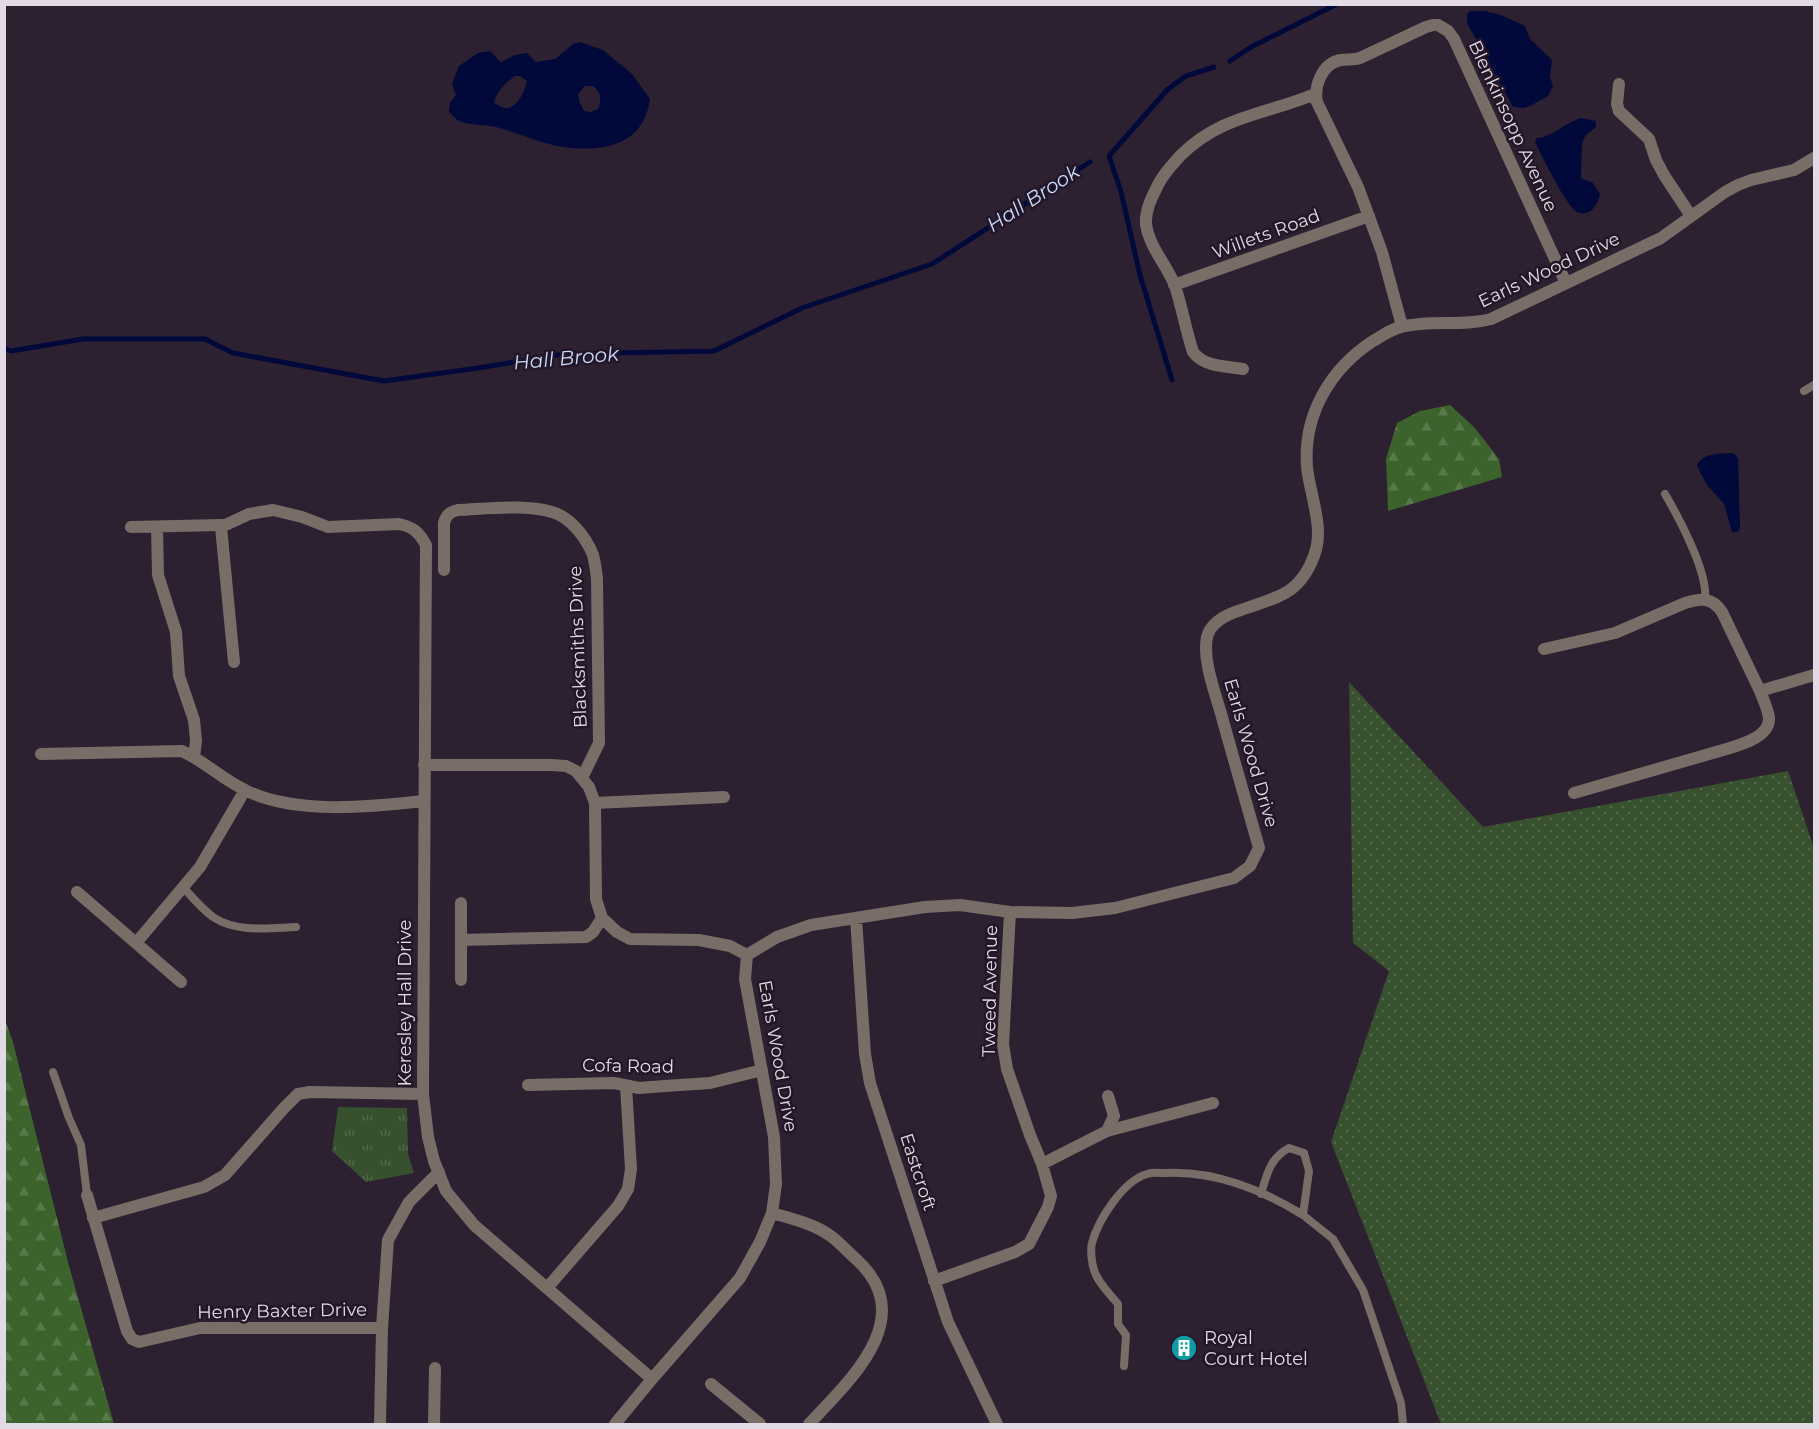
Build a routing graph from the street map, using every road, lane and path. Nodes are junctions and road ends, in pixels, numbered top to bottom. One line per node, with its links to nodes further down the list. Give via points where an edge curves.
1 (1619, 84): 5 (street, via 1619,111 1648,139 1664,175)
2 (1315, 94): 4 (street); 6 (street, Blenkinsopp Avenue, via 1321,76 1333,63 1360,58 1426,27 1438,26 1448,31); 7 (street, via 1221,126 1189,148 1167,170 1151,198 1146,225)
3 (1815, 159): 5 (street, Earls Wood Drive, via 1794,170 1738,185)
4 (1369, 216): 7 (street, Willets Road); 8 (street, via 1383,252)
5 (1691, 216): 6 (street, Earls Wood Drive, via 1660,238)
6 (1566, 283): 8 (street, Earls Wood Drive, via 1491,320)
7 (1174, 285): 9 (street, via 1197,358)
8 (1402, 326): 34 (street, Earls Wood Drive, via 1352,357 1325,389 1315,408 1308,430 1307,464 1318,539 1308,570 1287,592 1221,618 1207,636 1209,670 1259,848 1250,866 1234,878 1115,908 1072,913)
9 (1243, 369)
10 (1815, 386): 11 (lane)
11 (1804, 391)
12 (1665, 494): 17 (lane, via 1705,583)
13 (131, 527): 14 (street)
14 (157, 527): 15 (street); 23 (street, via 158,575 176,632 179,676 194,720)
15 (221, 527): 19 (street); 24 (street, Keresley Hall Drive, via 249,514 273,510 328,527 399,524 420,534 426,545)
16 (444, 570): 25 (street, Blacksmiths Drive, via 444,523 451,512 458,510 531,508 553,512 569,521 582,536 593,556 597,578 599,743)
17 (1705, 599): 18 (street, via 1685,603 1615,633); 21 (street, via 1722,612)
18 (1544, 649)
19 (234, 662)
20 (1815, 675): 21 (street)
21 (1760, 691): 27 (street, via 1769,722 1752,739)
22 (41, 754): 23 (street, via 166,750)
23 (194, 757): 26 (street)
24 (424, 765): 25 (street, via 566,766); 29 (street, Keresley Hall Drive)
25 (582, 778): 30 (street)
26 (245, 790): 29 (street, via 268,800 314,806 370,807); 31 (street, via 200,867)
27 (1574, 793)
28 (724, 797): 30 (street)
29 (423, 801): 47 (street, Keresley Hall Drive)
30 (595, 803): 35 (street, via 596,899)
31 (183, 887): 37 (lane, via 211,915 227,924); 39 (street)
32 (77, 892): 39 (street)
33 (461, 903): 38 (street)
34 (1010, 912): 36 (street, Earls Wood Drive, via 960,905); 51 (street, Tweed Avenue, via 1004,1052)
35 (602, 918): 38 (street, via 586,937); 40 (street, via 630,939 699,940 730,946)
36 (856, 918): 40 (street, Earls Wood Drive, via 810,925 777,937); 58 (street, Eastcroft, via 870,1083)
37 (296, 927)
38 (461, 940): 41 (street)
39 (136, 943): 42 (street)
40 (747, 956): 43 (street, Earls Wood Drive, via 745,979)
41 (461, 980)
42 (181, 982)
43 (762, 1070): 46 (street, Cofa Road, via 710,1083); 55 (street, Earls Wood Drive, via 774,1137 776,1184)
44 (53, 1072): 54 (lane, via 81,1145)
45 (528, 1085): 46 (street, Cofa Road)
46 (626, 1086): 59 (street, via 631,1169 628,1189 618,1206)
47 (423, 1094): 52 (street, Keresley Hall Drive, via 428,1137); 57 (street, via 298,1094 225,1175 204,1187)
48 (1108, 1096): 50 (street, via 1114,1116)
49 (1213, 1103): 50 (street)
50 (1107, 1131): 51 (street)
51 (1042, 1164): 58 (street, Tweed Avenue, via 1051,1196 1029,1244)
52 (439, 1172): 59 (street, Keresley Hall Drive, via 446,1191 474,1225); 60 (street, Henry Baxter Drive, via 409,1202 388,1240)
53 (1261, 1194): 56 (lane); 56 (lane, via 1278,1154 1289,1148 1305,1153 1309,1171); 61 (lane, via 1223,1178 1184,1171 1148,1174 1129,1183 1106,1212 1091,1245 1094,1272 1118,1304 1118,1324 1126,1335)
54 (87, 1195): 57 (street, Henry Baxter Drive)
55 (772, 1213): 63 (street, Earls Wood Drive, via 740,1278); 69 (street, via 832,1237 865,1267 880,1293 880,1328 870,1353)
56 (1303, 1215): 71 (lane, via 1333,1239 1363,1290 1401,1403)
57 (93, 1218): 60 (street, Henry Baxter Drive, via 127,1331 139,1342 200,1329)
58 (934, 1281): 70 (street, Eastcroft, via 948,1322)
59 (547, 1288): 63 (street, Keresley Hall Drive)
60 (382, 1328): 65 (street, Henry Baxter Drive)
61 (1124, 1366)
62 (435, 1368): 66 (street)
63 (652, 1379): 67 (street, Earls Wood Drive)
64 (711, 1384): 68 (street)
65 (380, 1425)
66 (434, 1425)
67 (615, 1425)
68 (760, 1425)
69 (809, 1425)
70 (997, 1425)
71 (1403, 1425)

